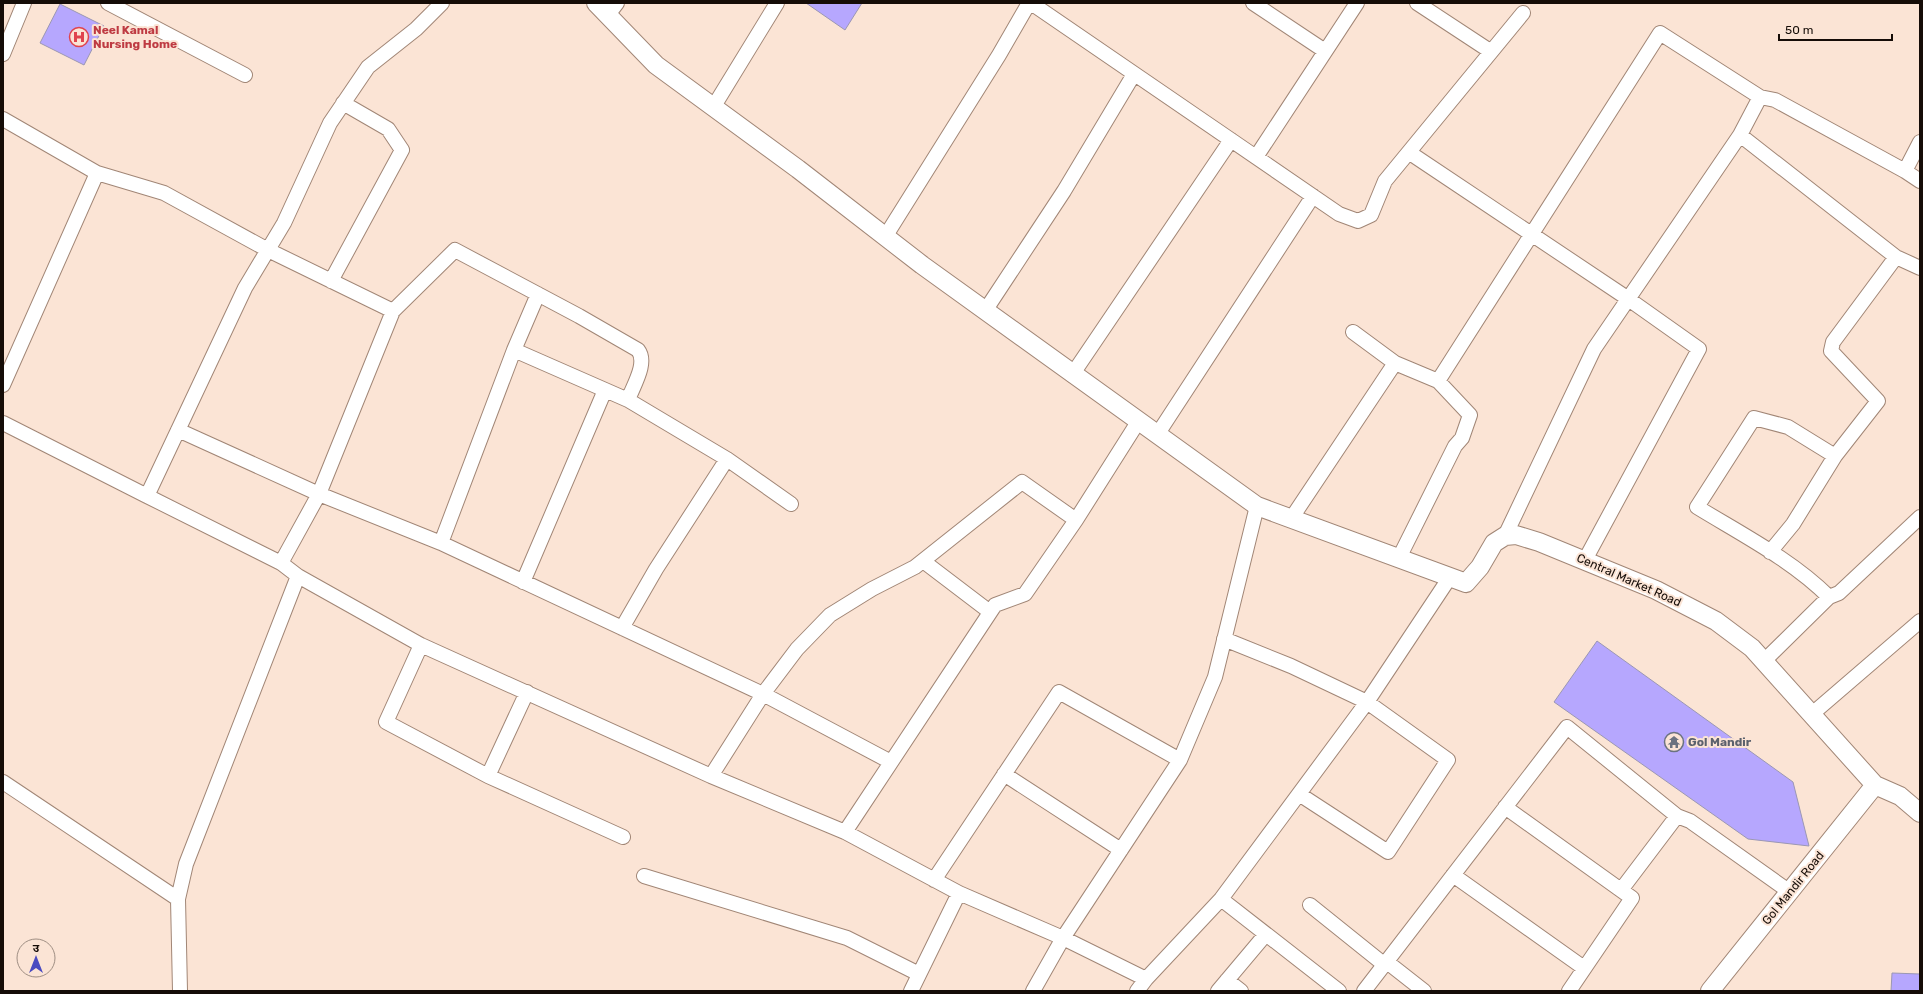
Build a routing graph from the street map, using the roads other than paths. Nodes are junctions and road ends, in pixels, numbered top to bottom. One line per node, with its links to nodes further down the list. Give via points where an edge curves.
1 (24, 3): 13 (street)
2 (108, 3): 15 (street)
3 (442, 3): 17 (street, via 416,29 368,67)
4 (777, 3): 18 (street)
5 (1030, 3): 14 (street); 30 (street)
6 (1253, 3): 11 (street)
7 (1357, 3): 11 (street)
8 (1417, 3): 12 (street)
9 (607, 7): 18 (street, via 656,65)
10 (1523, 12): 12 (street)
11 (1325, 51): 24 (street)
12 (1490, 51): 23 (street)
13 (3, 54)
14 (1134, 74): 21 (street); 38 (street, via 1064,191)
15 (245, 75)
16 (1760, 97): 20 (street); 25 (street, via 1775,100); 29 (street, via 1660,32)
17 (343, 103): 31 (street, via 330,123 284,223); 34 (street, via 388,129 402,150)
18 (714, 106): 30 (street)
19 (3, 119): 26 (street)
20 (1740, 135): 32 (street); 36 (street)
21 (1231, 140): 24 (street); 42 (street)
22 (1920, 142): 25 (street)
23 (1410, 153): 28 (street, via 1385,181 1371,215 1358,221 1339,214); 29 (street)
24 (1256, 157): 28 (street)
25 (1905, 171): 27 (street)
26 (97, 173): 31 (street, via 164,193); 44 (street)
27 (1920, 182)
28 (1313, 196): 50 (street)
29 (1531, 234): 36 (street); 43 (street)
30 (885, 237): 38 (street)
31 (268, 250): 34 (street); 49 (street, via 245,288)
32 (1896, 257): 33 (street); 51 (street, via 1833,342 1831,351 1878,401)
33 (1920, 268)
34 (331, 281): 37 (street)
35 (538, 294): 37 (street, via 455,250); 40 (street); 46 (street, via 638,350 642,355 642,364)
36 (1627, 298): 60 (street, via 1594,349); 64 (street, via 1699,349)
37 (393, 311): 53 (street)
38 (985, 311): 42 (street)
39 (1353, 332): 41 (street)
40 (514, 350): 45 (street); 61 (street)
41 (1396, 363): 43 (street); 58 (street)
42 (1072, 374): 47 (street)
43 (1438, 381): 63 (street, via 1470,415 1462,438 1454,446)
44 (3, 385)
45 (605, 390): 46 (street); 69 (street)
46 (628, 400): 52 (street)
47 (1138, 422): 50 (street); 59 (street)
48 (3, 423): 54 (street)
49 (178, 430): 53 (street); 54 (street)
50 (1157, 435): 56 (street)
51 (1835, 456): 62 (street, via 1793,524); 62 (street, via 1788,427 1754,418 1697,507)
52 (727, 460): 55 (street); 73 (street, via 656,569)
53 (319, 494): 61 (street); 66 (street)
54 (147, 496): 66 (street)
55 (791, 504)
56 (1257, 506): 58 (street); 74 (street)
57 (1920, 517): 70 (street, via 1839,592)
58 (1292, 519): 63 (street)
59 (1076, 520): 65 (street, via 1022,482); 71 (street, via 1025,594 995,605)
60 (1505, 536): 64 (street, Central Market Road, via 1516,535); 68 (street, via 1494,543 1480,567 1466,583)
61 (441, 543): 69 (street)
62 (1770, 552): 70 (street, via 1816,584)
63 (1399, 558): 68 (street)
64 (1585, 560): 76 (street, Central Market Road, via 1656,590 1716,621 1752,648)
65 (923, 561): 71 (street); 78 (street, via 830,615 797,649)
66 (281, 563): 67 (street)
67 (298, 576): 75 (street); 101 (street, via 186,864)
68 (1450, 577): 79 (street)
69 (522, 582): 73 (street)
70 (1829, 597): 76 (street)
71 (990, 612): 82 (street)
72 (1920, 621): 80 (street)
73 (622, 628): 78 (street)
74 (1224, 639): 79 (street, via 1292,666); 81 (street, via 1215,677)
75 (421, 645): 77 (street); 84 (street, via 386,722)
76 (1764, 661): 80 (street, Central Market Road)
77 (527, 692): 84 (street); 85 (street)
78 (763, 694): 82 (street); 85 (street)
79 (1367, 702): 88 (street); 88 (street, via 1448,760 1388,852)
80 (1812, 714): 87 (street, Central Market Road)
81 (1180, 760): 83 (street, via 1059,692); 94 (street)
82 (891, 762): 92 (street)
83 (1004, 774): 94 (street); 97 (street)
84 (488, 776): 93 (street)
85 (711, 776): 92 (street)
86 (3, 782): 101 (street)
87 (1875, 785): 90 (street, Central Market Road, via 1900,796); 99 (street, Gol Mandir Road)
88 (1299, 794): 102 (street)
89 (1505, 807): 91 (street, via 1567,727); 95 (street); 98 (street)
90 (1920, 813)
91 (1677, 816): 98 (street); 99 (street, via 1690,820)
92 (845, 832): 97 (street)
93 (623, 837)
94 (1121, 850): 105 (street)
95 (1453, 875): 106 (street); 107 (street)
96 (644, 876): 108 (street, via 847,938)
97 (934, 880): 100 (street)
98 (1621, 890): 107 (street, via 1632,898)
99 (1790, 892): 121 (street, Gol Mandir Road)
100 (959, 893): 105 (street); 108 (street)
101 (178, 899): 111 (street)
102 (1221, 899): 104 (street); 109 (street)
103 (1310, 905): 106 (street, via 1380,962)
104 (1266, 934): 110 (street); 117 (street)
105 (1063, 938): 109 (street); 113 (street)
106 (1387, 962): 118 (street); 119 (street)
107 (1584, 968): 120 (street)
108 (919, 974): 112 (street)
109 (1146, 979): 114 (street)
110 (1227, 980): 115 (street); 116 (street)
111 (182, 991)
112 (911, 991)
113 (1032, 991)
114 (1137, 991)
115 (1218, 991)
116 (1241, 991)
117 (1340, 991)
118 (1364, 991)
119 (1424, 991)
120 (1569, 991)
121 (1710, 991)

